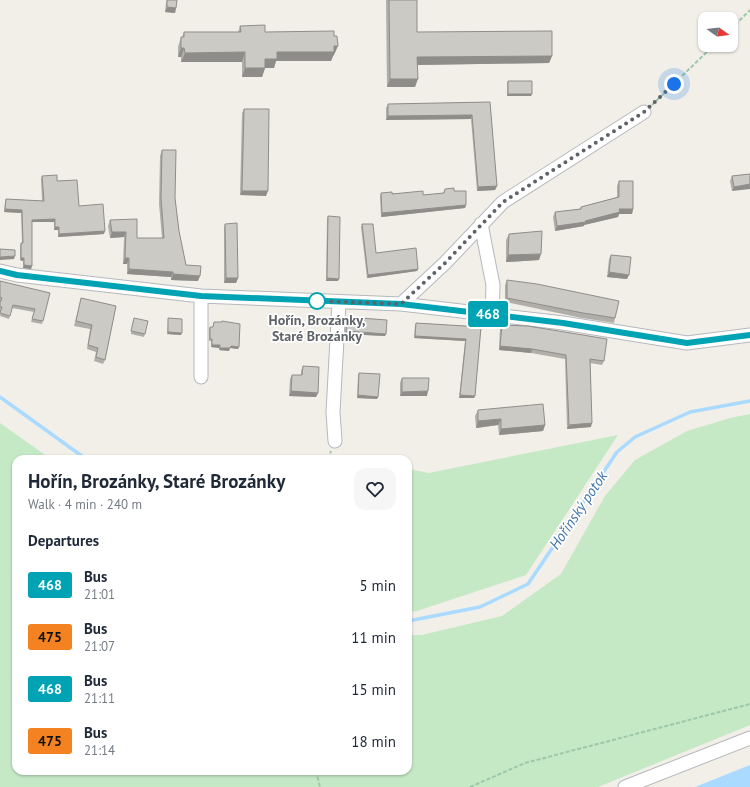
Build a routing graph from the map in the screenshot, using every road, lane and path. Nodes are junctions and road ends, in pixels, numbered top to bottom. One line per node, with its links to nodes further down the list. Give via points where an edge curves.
1 (750, 10): 2 (path)
2 (738, 21)
3 (707, 52): 4 (path)
4 (644, 112): 5 (street, via 503,202)
5 (481, 224): 9 (street, via 445,263); 10 (street, via 493,284)
6 (0, 271): 7 (street)
7 (201, 296): 8 (street); 12 (street)
8 (339, 302): 9 (street); 13 (street, via 333,412)
9 (401, 304): 10 (street)
10 (492, 315): 11 (street, via 563,323 687,343)
11 (750, 335)
12 (201, 377)
13 (335, 441)
14 (750, 704): 18 (path, via 525,763)
15 (750, 738): 19 (street)
16 (317, 775): 17 (path)
17 (320, 787)
18 (470, 787)
19 (625, 787)

